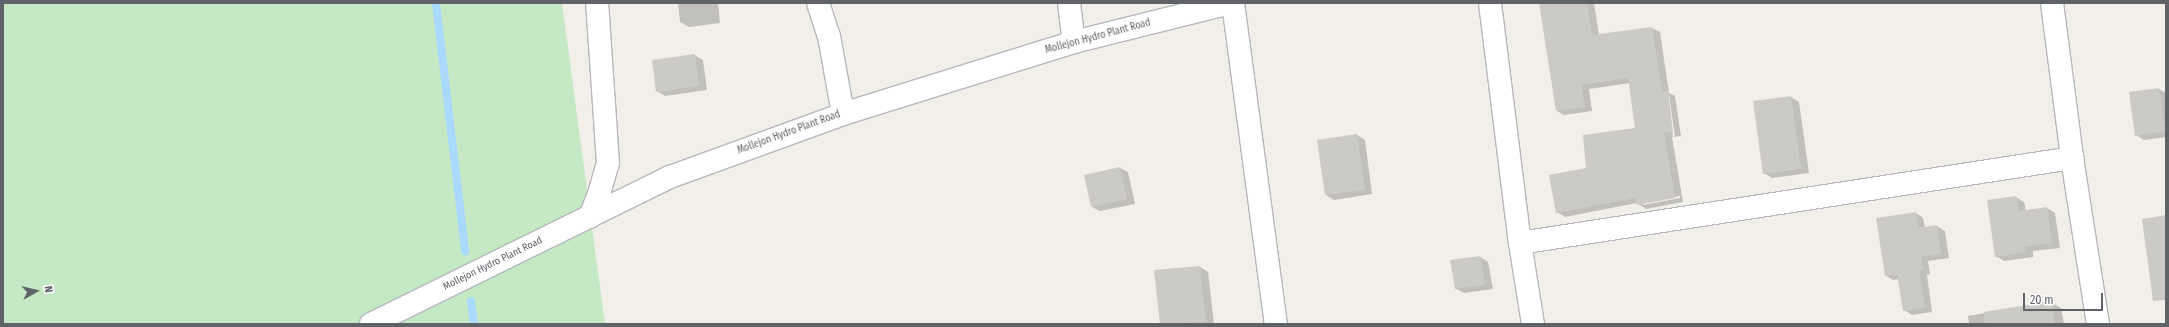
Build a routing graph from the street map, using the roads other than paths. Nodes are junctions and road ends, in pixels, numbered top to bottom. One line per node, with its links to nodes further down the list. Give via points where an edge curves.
1 (597, 3): 10 (street, via 608,162)
2 (818, 3): 8 (street, via 829,36)
3 (1069, 3): 7 (street)
4 (1232, 3): 7 (street, Mollejon Hydro Plant Road); 13 (street)
5 (1490, 3): 11 (street)
6 (2052, 3): 9 (street)
7 (1074, 42): 8 (street, Mollejon Hydro Plant Road)
8 (843, 114): 10 (street, Mollejon Hydro Plant Road, via 670,176)
9 (2072, 158): 11 (street); 15 (street)
10 (590, 217): 12 (street, Mollejon Hydro Plant Road)
11 (1520, 243): 14 (street)
12 (371, 324)
13 (1276, 324)
14 (1533, 324)
15 (2098, 324)

